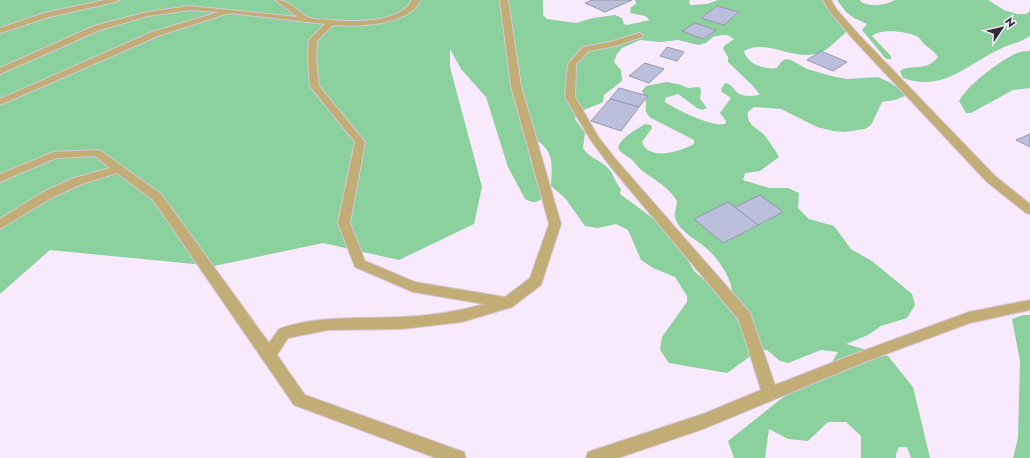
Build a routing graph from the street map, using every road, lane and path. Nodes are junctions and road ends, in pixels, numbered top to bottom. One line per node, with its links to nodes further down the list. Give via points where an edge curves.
1 (115, 0): 9 (street, via 47,15)
2 (281, 0): 7 (street)
3 (416, 0): 8 (street, via 403,13 381,21 352,24)
4 (504, 0): 17 (street, via 516,86 555,224 536,281)
5 (827, 0): 15 (street, via 857,38 991,179)
6 (232, 11): 7 (street); 11 (street, via 190,8 147,14 97,28); 12 (street, via 155,34)
7 (308, 20): 8 (street)
8 (331, 22): 17 (street, via 313,40 315,86 360,142 344,223 360,264 413,288)
9 (0, 31)
10 (639, 35): 20 (street, via 586,49 572,64 570,97 595,139 614,164 745,317)
11 (0, 71)
12 (0, 102)
13 (119, 169): 14 (street, via 97,153 54,155); 16 (street, via 78,181 49,194); 19 (street, via 157,197)
14 (0, 178)
15 (1030, 210)
16 (0, 225)
17 (507, 303): 19 (street, via 462,316 402,323 328,324 284,333)
18 (1030, 305): 20 (street, via 969,318)
19 (269, 355): 21 (street, via 300,400)
20 (770, 394): 22 (street, via 702,421)
21 (458, 458)
22 (594, 458)

